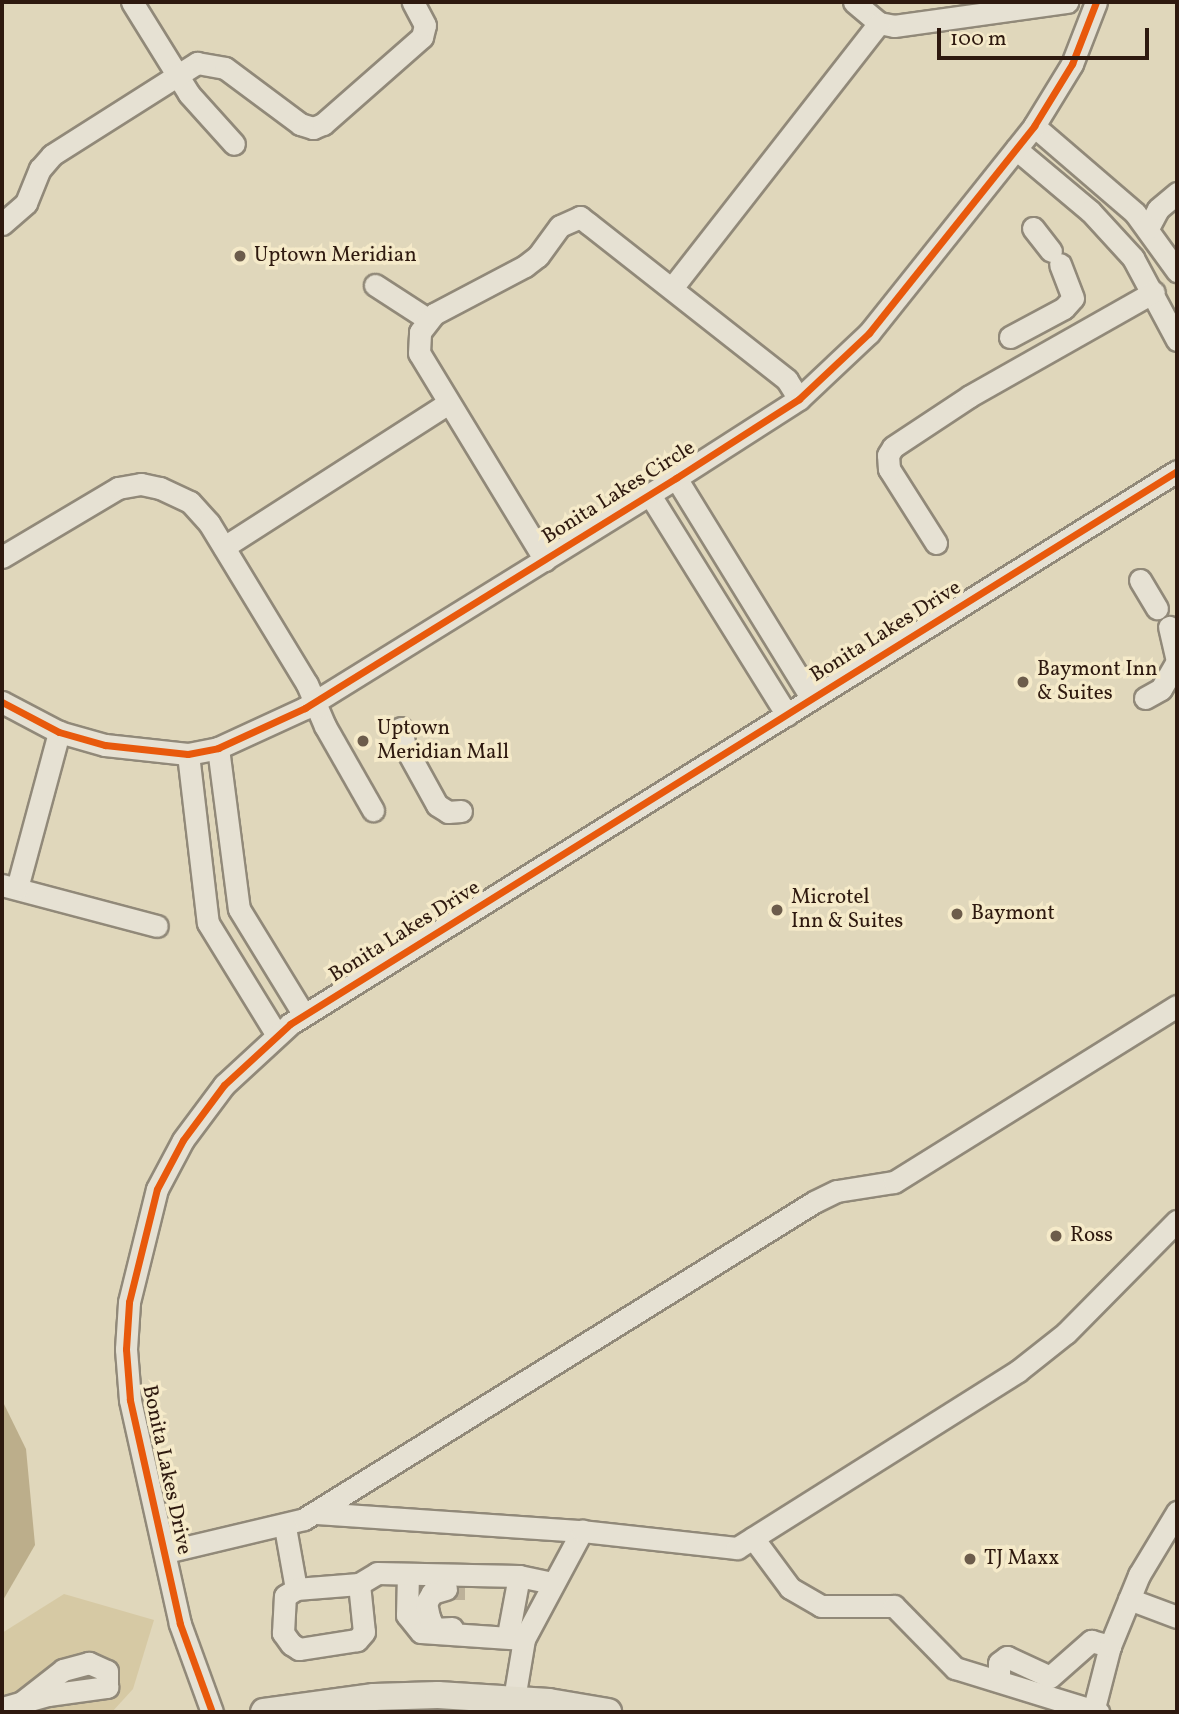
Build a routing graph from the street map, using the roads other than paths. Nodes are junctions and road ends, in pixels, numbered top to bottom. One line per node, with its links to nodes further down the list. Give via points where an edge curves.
1 (132, 2): 7 (street)
2 (413, 2): 7 (street, via 425,25 422,37 335,117 313,128 300,124 225,68 197,62)
3 (854, 2): 6 (street)
4 (1067, 2): 6 (street, via 894,26)
5 (1096, 2): 8 (street, Bonita Lakes Circle, via 1072,64)
6 (879, 23): 17 (street)
7 (177, 73): 9 (street, via 189,94); 12 (street, via 52,155 26,203)
8 (1034, 126): 10 (street, Bonita Lakes Circle); 14 (street, via 1109,188)
9 (234, 144)
10 (1016, 149): 18 (street, via 1114,235); 22 (street, Bonita Lakes Circle, via 904,293 861,342)
11 (1177, 193): 14 (street, via 1158,209)
12 (2, 224)
13 (1033, 228): 20 (street, via 1056,258 1073,298 1064,308)
14 (1148, 228): 15 (street)
15 (1177, 271)
16 (375, 285): 19 (street)
17 (672, 288): 19 (street, via 580,217 560,226 525,266); 22 (street, via 787,380)
18 (1154, 292): 21 (street); 27 (street, via 970,396 893,447 887,455 889,469)
19 (429, 320): 23 (street, via 421,332 419,354)
20 (1010, 337)
21 (1177, 340)
22 (799, 398): 25 (street, Bonita Lakes Circle)
23 (448, 403): 29 (street); 30 (street)
24 (1177, 471): 35 (street, Bonita Lakes Drive)
25 (676, 478): 26 (street, Bonita Lakes Circle); 35 (street)
26 (650, 495): 30 (street, Bonita Lakes Circle); 38 (street)
27 (936, 543)
28 (7, 546): 29 (street, via 95,498 141,484 167,489 190,502)
29 (224, 547): 37 (street)
30 (545, 560): 37 (street, Bonita Lakes Circle)
31 (1140, 580): 32 (street)
32 (1157, 608)
33 (1169, 627): 34 (street, via 1177,661 1161,689)
34 (1145, 698)
35 (812, 699): 38 (street, Bonita Lakes Drive)
36 (2, 702): 40 (street, Bonita Lakes Circle)
37 (315, 703): 41 (street, Bonita Lakes Circle); 43 (street)
38 (787, 715): 48 (street, Bonita Lakes Drive)
39 (401, 728): 44 (street, via 405,747 437,805 448,812)
40 (59, 732): 42 (street, Bonita Lakes Circle, via 105,745); 45 (street)
41 (218, 748): 42 (street, Bonita Lakes Circle); 48 (street, via 239,909)
42 (188, 754): 49 (street, via 208,923)
43 (373, 810)
44 (461, 811)
45 (9, 886): 46 (street)
46 (157, 926)
47 (1177, 1006): 51 (street, via 894,1182 837,1191 814,1202)
48 (304, 1015): 49 (street, Bonita Lakes Drive)
49 (277, 1035): 58 (street, Bonita Lakes Drive, via 224,1085 183,1140 157,1189 141,1241 129,1302 130,1400)
50 (1177, 1222): 57 (street, via 1066,1333 1018,1371)
51 (364, 1483): 53 (street); 54 (street)
52 (1177, 1512): 65 (street, via 1158,1539)
53 (316, 1513): 54 (street); 55 (street)
54 (383, 1517): 56 (street)
55 (285, 1527): 58 (street); 64 (street)
56 (582, 1531): 57 (street, via 737,1548); 61 (street)
57 (753, 1538): 70 (street, via 790,1588 821,1606 894,1605 955,1668)
58 (166, 1552): 73 (street, Bonita Lakes Drive, via 180,1624)
59 (408, 1574): 60 (street); 62 (street, via 377,1573); 68 (street, via 407,1615 421,1632)
60 (512, 1576): 61 (street); 63 (street); 68 (street)
61 (553, 1583): 68 (street)
62 (359, 1584): 64 (street); 64 (street, via 364,1632 347,1645 299,1649 283,1633 285,1596)
63 (465, 1588): 67 (street, via 432,1593 426,1603); 67 (street, via 466,1580 424,1584 417,1591 415,1615)
64 (296, 1589)
65 (1129, 1599): 66 (street); 69 (street)
66 (1177, 1617)
67 (435, 1629): 68 (street, via 484,1628)
68 (509, 1636): 71 (street)
69 (1110, 1646): 70 (street, via 1091,1640 1050,1677 1007,1657 999,1663); 72 (street)
70 (999, 1681): 72 (street)
71 (514, 1699): 74 (main road, via 374,1697); 75 (main road)
72 (1095, 1711)
73 (212, 1712)
74 (264, 1712)
75 (608, 1712)

